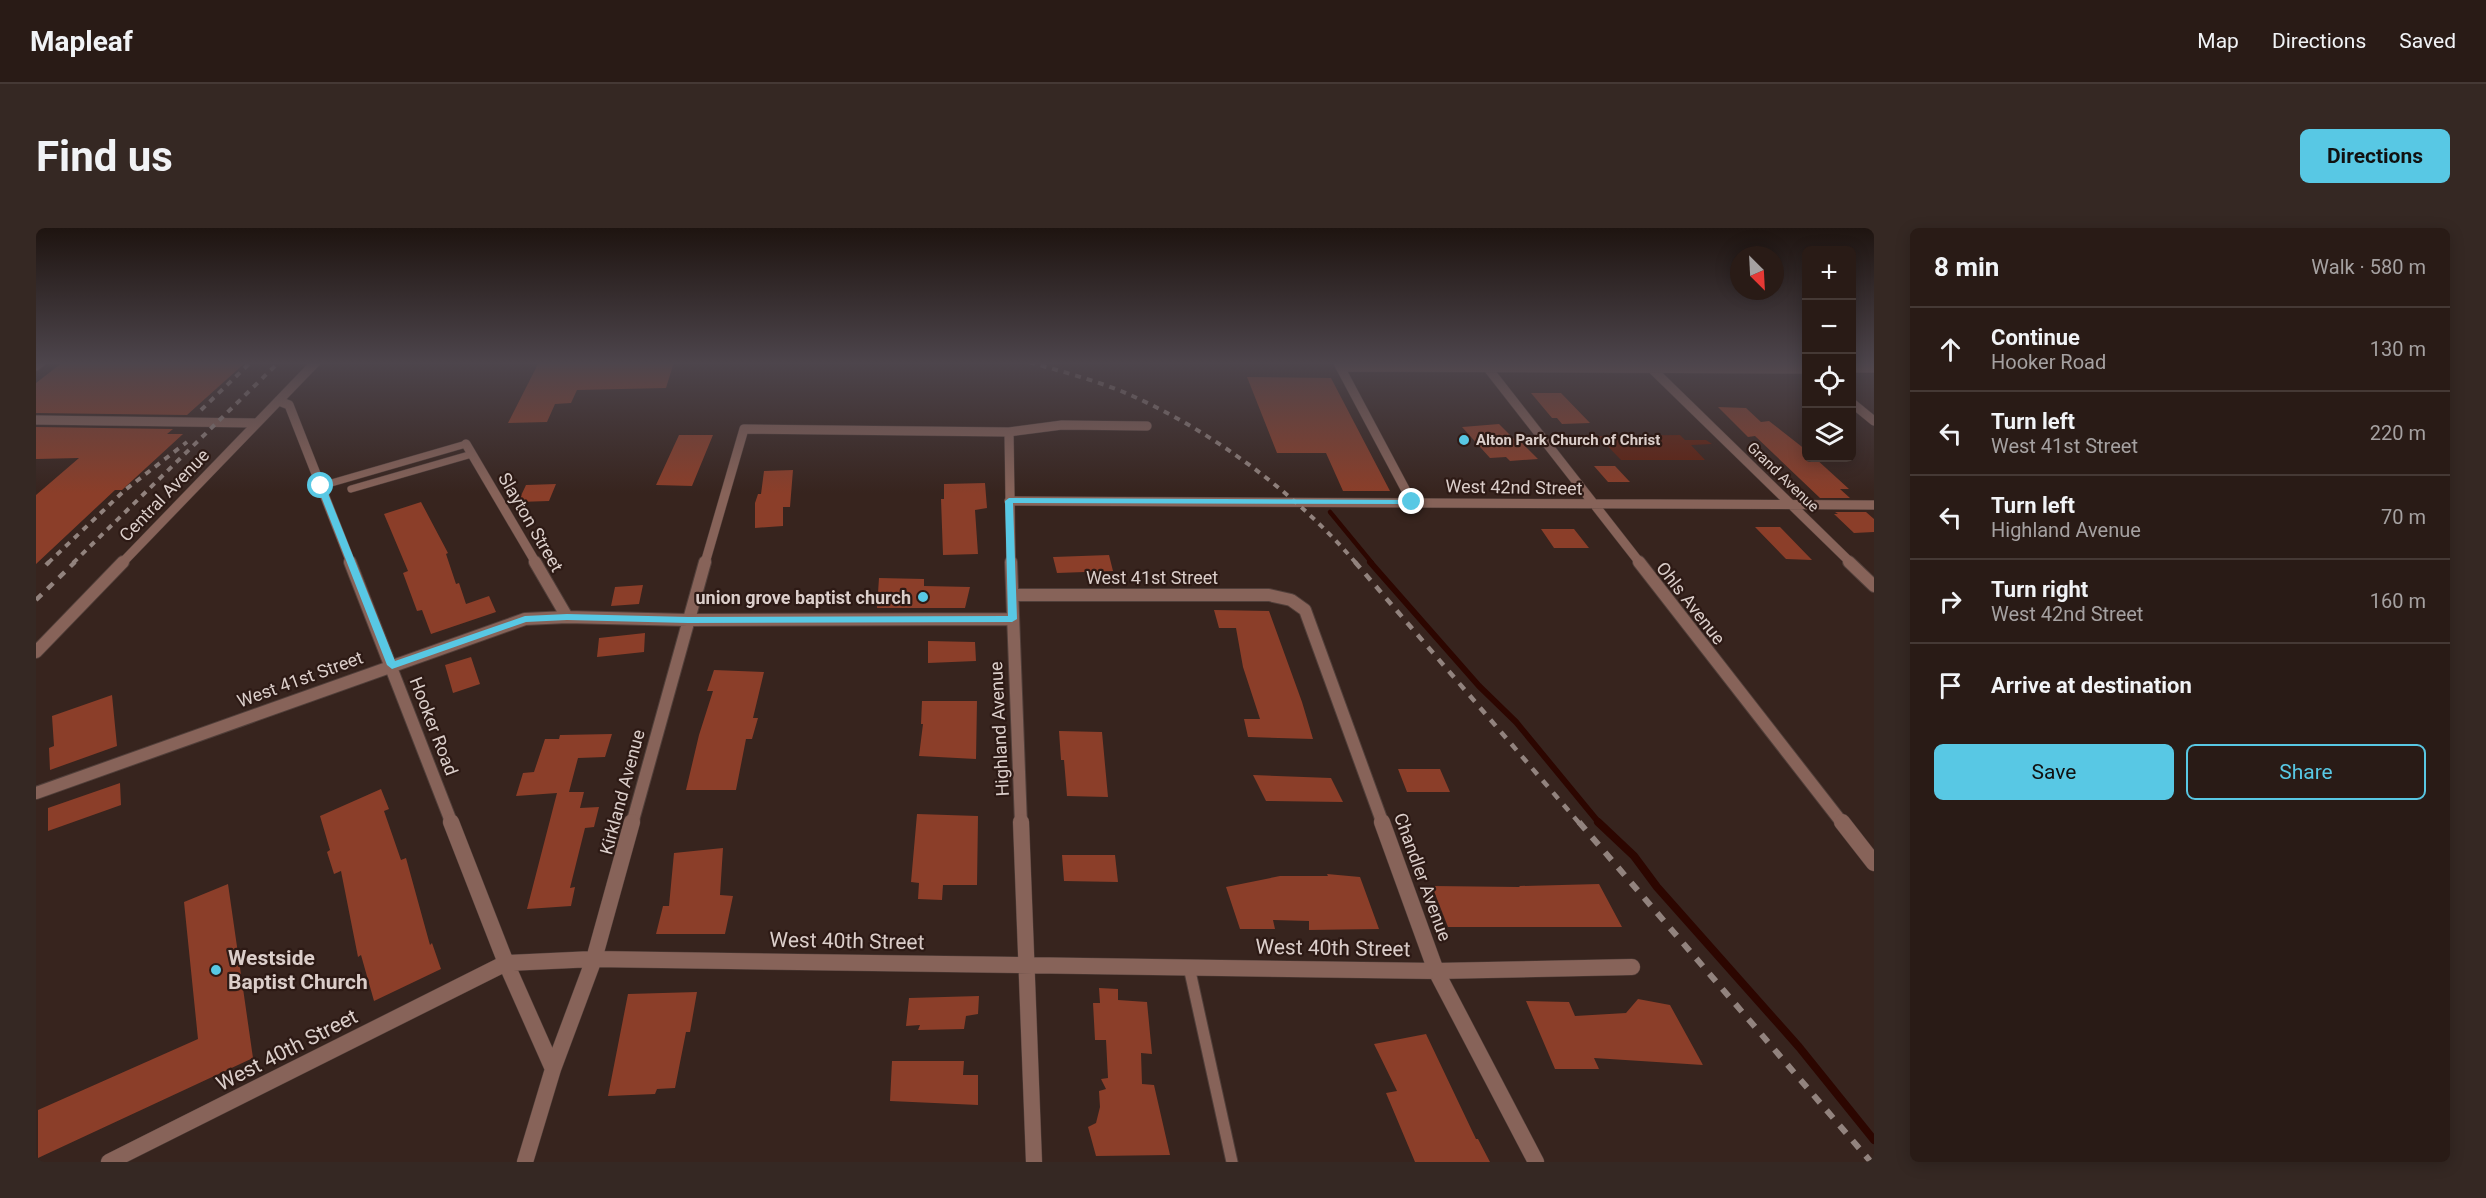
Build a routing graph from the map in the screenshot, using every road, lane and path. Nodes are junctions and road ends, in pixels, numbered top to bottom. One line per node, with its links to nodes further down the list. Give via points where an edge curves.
1 (274, 406): 9 (street, Central Avenue)
2 (289, 406): 13 (street, Hooker Road)
3 (1361, 406): 16 (street)
4 (1516, 406): 17 (street, Ohls Avenue)
5 (1689, 406): 18 (street, Grand Avenue)
6 (1856, 407): 8 (street)
7 (36, 420): 9 (street)
8 (1874, 421)
9 (256, 423): 26 (street, Central Avenue)
10 (1147, 426): 11 (street, via 1062,425)
11 (1010, 432): 15 (street, Highland Avenue); 25 (street, Kirkland Avenue, via 744,429)
12 (469, 449): 13 (lane); 14 (lane); 23 (street, Slayton Street)
13 (321, 486): 27 (street, Hooker Road)
14 (351, 489)
15 (1009, 501): 16 (street, West 42nd Street); 21 (street, Highland Avenue)
16 (1412, 502): 17 (street, West 42nd Street)
17 (1592, 504): 18 (street, West 42nd Street); 29 (street, Ohls Avenue)
18 (1790, 505): 19 (street, West 42nd Street); 20 (street, Grand Avenue)
19 (1874, 505)
20 (1874, 586)
21 (1013, 595): 22 (street, West 41st Street, via 1269,595); 24 (street, Highland Avenue)
22 (1291, 600): 35 (street, Chandler Avenue, via 1305,610)
23 (567, 617): 25 (street, West 41st Street); 27 (street, West 41st Street, via 525,619)
24 (1012, 619): 25 (street, West 41st Street); 32 (street, Highland Avenue)
25 (688, 620): 30 (street, Kirkland Avenue)
26 (36, 651)
27 (392, 665): 28 (street, West 41st Street); 31 (street, Hooker Road)
28 (36, 793)
29 (1874, 862)
30 (594, 959): 31 (street, West 40th Street); 32 (street, West 40th Street); 36 (street, Kirkland Avenue)
31 (506, 963): 36 (street, Hooker Road); 37 (street, West 40th Street)
32 (1028, 964): 33 (street, West 40th Street); 39 (street, Highland Avenue)
33 (1188, 967): 35 (street, West 40th Street); 40 (lane)
34 (1632, 967): 35 (street, West 40th Street)
35 (1436, 970): 41 (street, Chandler Avenue)
36 (553, 1069): 38 (street, Kirkland Avenue)
37 (109, 1162)
38 (525, 1162)
39 (1034, 1162)
40 (1232, 1162)
41 (1536, 1162)

